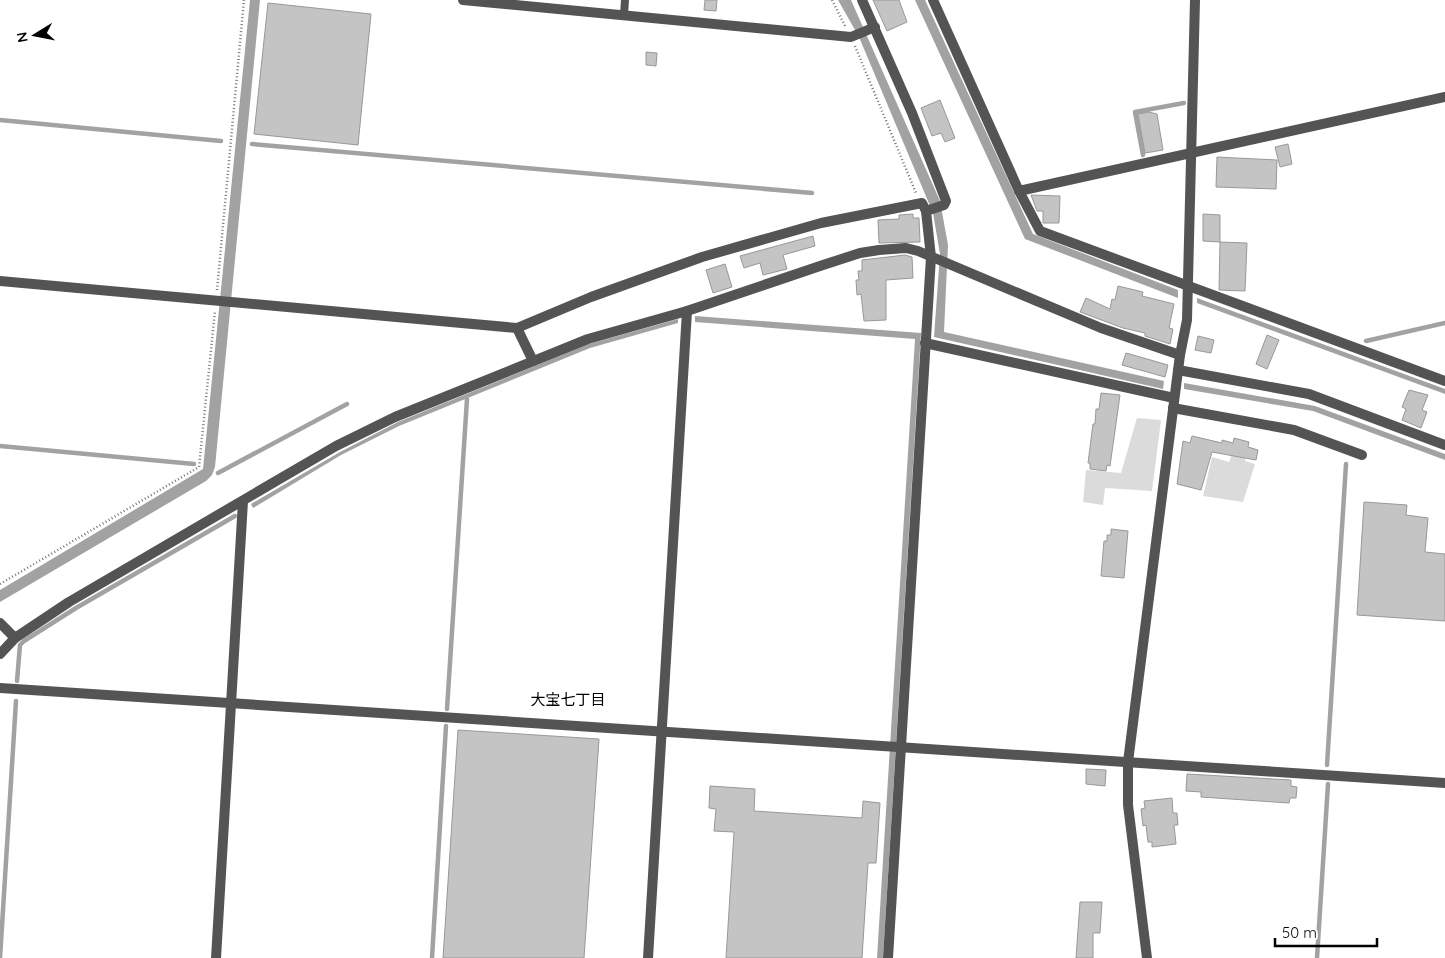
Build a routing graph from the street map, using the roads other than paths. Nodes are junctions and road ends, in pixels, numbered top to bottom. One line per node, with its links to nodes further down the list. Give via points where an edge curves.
1 (463, 0): 6 (street)
2 (625, 0): 6 (lane)
3 (862, 0): 7 (street)
4 (933, 0): 10 (street)
5 (1195, 0): 9 (street)
6 (624, 15): 7 (street, via 853,36)
7 (872, 28): 11 (street, via 945,195 944,205)
8 (1445, 96): 9 (street)
9 (1191, 153): 10 (street); 14 (street)
10 (1019, 191): 14 (street, via 1040,231)
11 (926, 208): 12 (street); 16 (street, via 821,223 702,257)
12 (933, 258): 15 (street, via 906,248 860,253); 17 (street); 18 (street, via 1101,328)
13 (0, 282): 16 (street)
14 (1187, 286): 18 (street, via 1187,320); 21 (street)
15 (687, 311): 19 (street, via 588,339); 31 (street)
16 (517, 328): 19 (street)
17 (926, 343): 22 (street); 32 (street)
18 (1180, 355): 20 (street)
19 (534, 361): 25 (street, via 394,417 336,446)
20 (1178, 370): 22 (street); 23 (street, via 1309,394)
21 (1445, 381)
22 (1174, 403): 24 (street, via 1294,430); 33 (street)
23 (1445, 445)
24 (1362, 455)
25 (243, 502): 27 (street, via 69,602); 30 (street)
26 (0, 623): 27 (street)
27 (15, 638): 28 (street)
28 (0, 654)
29 (0, 688): 30 (street)
30 (231, 704): 31 (street); 35 (street)
31 (661, 731): 32 (street); 36 (street)
32 (902, 747): 33 (street); 37 (street)
33 (1128, 762): 34 (street); 38 (street, via 1128,805)
34 (1445, 784)
35 (216, 958)
36 (648, 958)
37 (888, 958)
38 (1146, 958)

